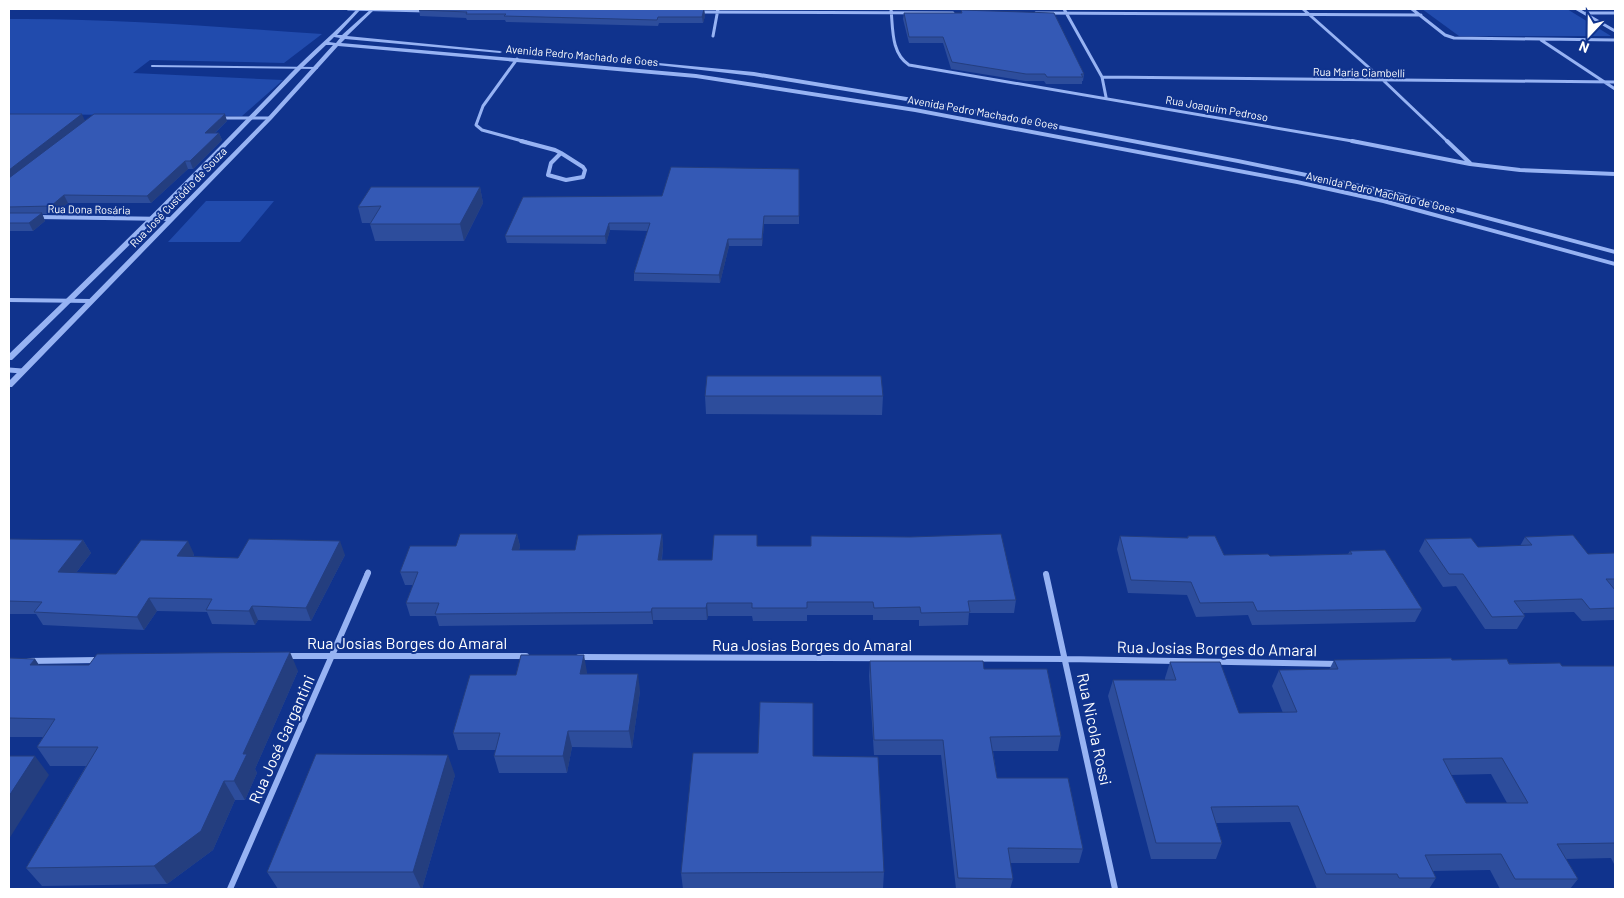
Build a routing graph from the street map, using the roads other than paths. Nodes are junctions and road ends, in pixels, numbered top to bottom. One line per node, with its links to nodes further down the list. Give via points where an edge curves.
1 (348, 9): 2 (street)
2 (359, 9): 3 (street); 21 (street, Rua José Custódio de Souza)
3 (372, 9): 9 (street); 19 (street)
4 (1064, 9): 14 (street)
5 (1303, 9): 17 (street)
6 (1412, 9): 18 (street)
7 (1577, 9): 15 (street)
8 (717, 10): 10 (street); 11 (street); 22 (street)
9 (431, 11)
10 (891, 11): 12 (street); 37 (street, Rua Joaquim Pedroso, via 897,52 910,65)
11 (698, 12)
12 (959, 13)
13 (1027, 13): 14 (street)
14 (1066, 13): 17 (street); 32 (street)
15 (1584, 13): 16 (street); 20 (street)
16 (1615, 13)
17 (1308, 14): 18 (street); 33 (street)
18 (1420, 15): 24 (street, via 1445,35 1454,38)
19 (358, 22): 23 (street, Rua José Custódio de Souza)
20 (1615, 31)
21 (333, 36): 23 (street, Avenida Pedro Machado de Goes); 26 (street, Rua José Custódio de Souza)
22 (713, 36)
23 (344, 37): 27 (street, Rua José Custódio de Souza); 47 (street, Avenida Pedro Machado de Goes, via 713,69 937,104 1394,193)
24 (1542, 40): 25 (street); 34 (street)
25 (1615, 40)
26 (325, 43): 27 (street, Avenida Pedro Machado de Goes); 30 (street, Rua José Custódio de Souza)
27 (337, 44): 28 (street, Avenida Pedro Machado de Goes); 31 (street, Rua José Custódio de Souza)
28 (518, 59): 41 (street, via 483,106 476,125 482,130); 48 (street, Avenida Pedro Machado de Goes, via 737,81 1030,131 1384,201)
29 (152, 66): 30 (lane)
30 (299, 67): 31 (lane); 39 (street, Rua José Custódio de Souza)
31 (317, 68): 40 (street, Rua José Custódio de Souza)
32 (1102, 77): 33 (street, Rua Maria Ciambelli); 37 (street)
33 (1384, 81): 34 (street, Rua Maria Ciambelli); 42 (street)
34 (1604, 82): 35 (street, Rua Maria Ciambelli); 36 (street)
35 (1615, 82)
36 (1615, 89)
37 (1106, 97): 42 (street, Rua Joaquim Pedroso)
38 (213, 118): 39 (street)
39 (252, 118): 40 (street); 45 (street, Rua José Custódio de Souza)
40 (270, 118): 46 (street, Rua José Custódio de Souza)
41 (561, 153): 41 (street, via 583,167 583,177 568,180 548,175 551,162)
42 (1470, 164): 43 (street, Rua Joaquim Pedroso, via 1520,170)
43 (1615, 174)
44 (28, 217): 45 (street, Rua Dona Rosária)
45 (150, 219): 46 (street, Rua Dona Rosária); 50 (street, Rua José Custódio de Souza)
46 (170, 219): 51 (street, Rua José Custódio de Souza)
47 (1615, 252)
48 (1615, 264)
49 (9, 300): 50 (street)
50 (69, 301): 51 (street); 52 (street, Rua José Custódio de Souza)
51 (91, 301): 54 (street, Rua José Custódio de Souza)
52 (9, 358)
53 (9, 370): 54 (street)
54 (22, 371): 55 (street, Rua José Custódio de Souza)
55 (9, 385)
56 (368, 572): 58 (street, Rua José Gargantini)
57 (1046, 574): 62 (street, Rua Nicola Rossi)
58 (333, 655): 59 (street, Rua Josias Borges do Amaral); 60 (street, Rua Josias Borges do Amaral); 66 (street, Rua José Gargantini)
59 (284, 656)
60 (531, 656)
61 (571, 657): 62 (street, Rua Josias Borges do Amaral)
62 (1066, 659): 65 (street, Rua Josias Borges do Amaral); 67 (street, Rua Nicola Rossi)
63 (107, 660): 64 (street)
64 (19, 661)
65 (1344, 664)
66 (230, 889)
67 (1115, 889)

